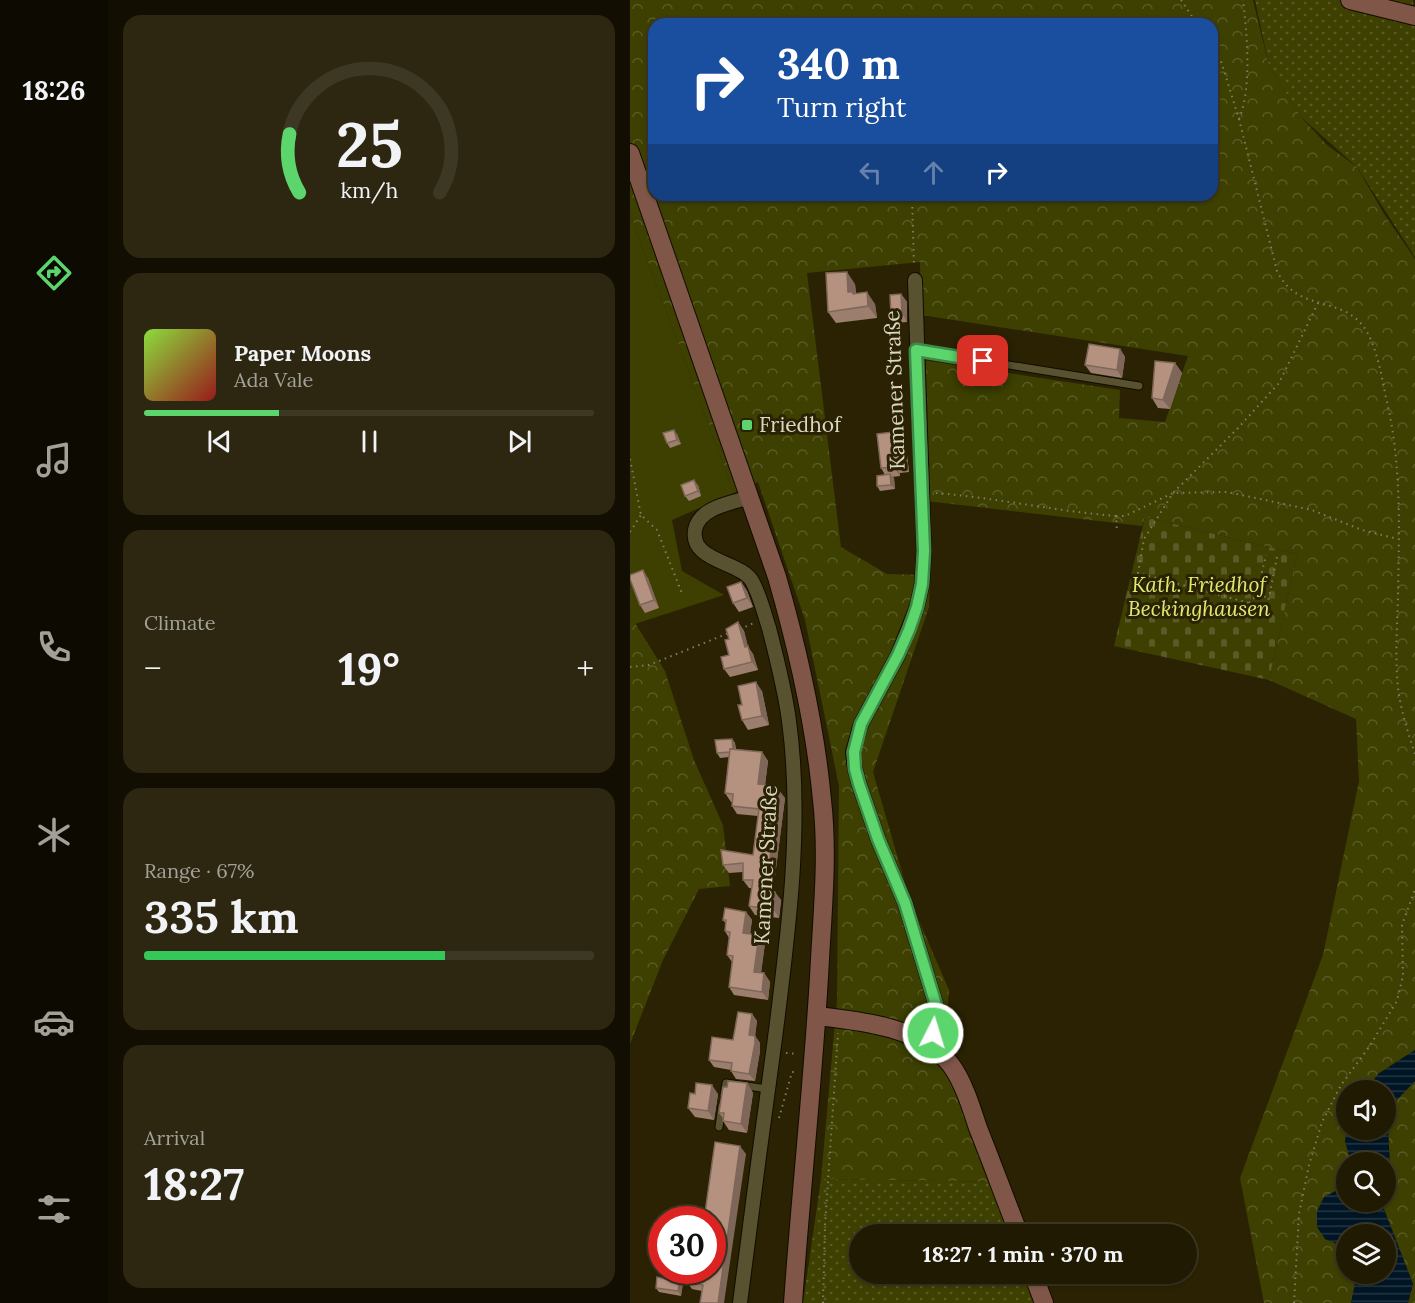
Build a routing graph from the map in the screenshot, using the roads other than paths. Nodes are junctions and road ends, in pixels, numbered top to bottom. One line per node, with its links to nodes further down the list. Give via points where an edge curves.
1 (1350, 0): 2 (main road)
2 (1415, 16)
3 (630, 153): 7 (main road)
4 (915, 280): 5 (street, Kamener Straße)
5 (916, 350): 6 (lane); 9 (street, Kamener Straße, via 922,584 898,655 861,724 854,752 859,784 905,903 936,1005 933,1033)
6 (1139, 386)
7 (751, 497): 8 (main road, via 790,623 805,688 822,800 824,879); 10 (street, Kamener Straße, via 709,512 699,520 695,531 696,543 704,552 751,580 777,657 789,721 793,758 790,904)
8 (817, 1016): 9 (main road, via 894,1030); 15 (main road)
9 (926, 1044): 12 (main road, via 950,1064 959,1078)
10 (768, 1089): 11 (lane, via 726,1083); 14 (street, Kamener Straße)
11 (719, 1128)
12 (1014, 1224)
13 (1037, 1284): 16 (main road)
14 (740, 1303)
15 (793, 1303)
16 (1044, 1303)

